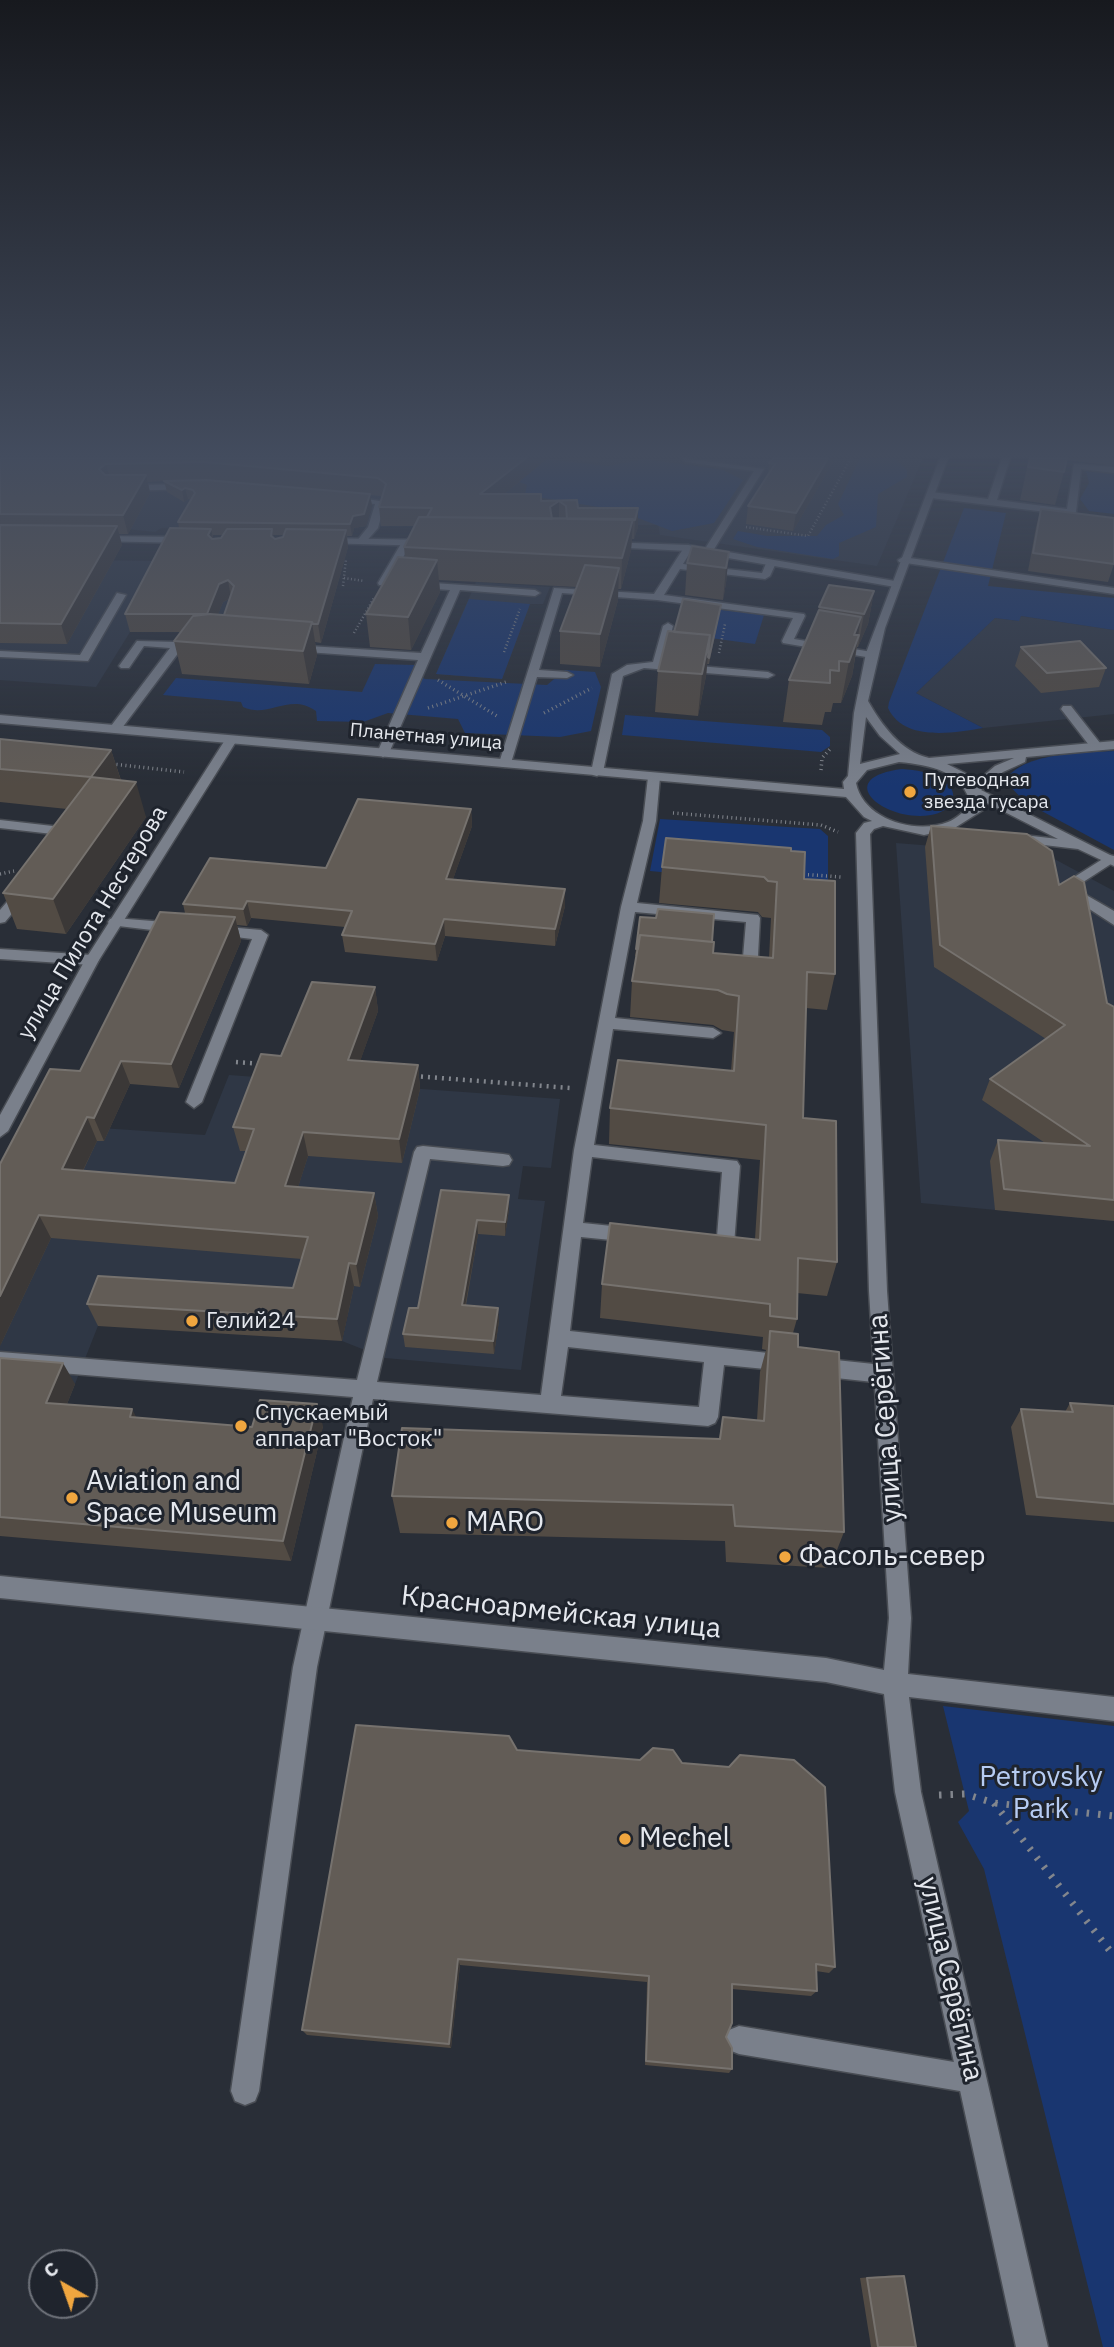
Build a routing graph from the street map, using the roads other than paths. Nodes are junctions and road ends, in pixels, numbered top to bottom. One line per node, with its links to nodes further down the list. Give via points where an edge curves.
1 (392, 568): 9 (street, via 383,583)
2 (676, 568): 13 (street)
3 (690, 568): 4 (street, via 765,576)
4 (769, 568)
5 (798, 568): 8 (street)
6 (901, 568): 8 (street)
7 (955, 568): 10 (street)
8 (895, 584): 19 (street)
9 (456, 587): 11 (street); 20 (street)
10 (1114, 591)
11 (531, 593)
12 (121, 594): 18 (street, via 84,659)
13 (657, 597): 19 (street, via 800,616 787,641); 23 (street, via 558,590)
14 (668, 626): 22 (street)
15 (205, 642): 16 (street)
16 (178, 645): 21 (street, via 141,643); 29 (street)
17 (280, 647): 20 (street)
18 (0, 654)
19 (872, 655): 26 (street)
20 (427, 657): 33 (street)
21 (125, 666)
22 (658, 666): 24 (street); 37 (street, via 631,667 618,674)
23 (533, 673): 25 (street); 36 (street)
24 (768, 675)
25 (566, 676)
26 (862, 701): 35 (street, via 874,724); 38 (street)
27 (1067, 709): 32 (street)
28 (0, 719): 29 (street, Планетная улица)
29 (116, 729): 30 (street, Планетная улица)
30 (231, 740): 33 (street, Планетная улица); 54 (street, улица Пилота Нестерова)
31 (1114, 745): 32 (street)
32 (1097, 746): 34 (street)
33 (383, 753): 36 (street, Планетная улица)
34 (1031, 754): 35 (street); 40 (street, via 999,769)
35 (920, 760): 38 (street, via 885,760); 40 (street, via 948,768 967,779)
36 (505, 763): 37 (street, Планетная улица)
37 (597, 772): 39 (street, Планетная улица)
38 (853, 774): 41 (street)
39 (654, 777): 41 (street, Планетная улица); 51 (street, via 653,811)
40 (976, 791): 44 (street, via 978,807 968,819); 47 (street)
41 (848, 793): 42 (street, via 860,809)
42 (882, 822): 44 (street); 70 (street, улица Серёгина, via 863,833)
43 (0, 824): 48 (street, via 71,831)
44 (924, 830): 45 (street)
45 (964, 834)
46 (1004, 837): 47 (street)
47 (1085, 846): 49 (street)
48 (59, 848)
49 (1112, 860): 53 (street, via 1064,888 1113,916)
50 (31, 883): 52 (street)
51 (628, 907): 57 (street, via 753,918 749,974); 58 (street, via 625,962)
52 (0, 919)
53 (1114, 921)
54 (115, 922): 56 (street, улица Пилота Нестерова); 60 (street, via 261,935)
55 (0, 954): 56 (street)
56 (92, 960): 61 (street, улица Пилота Нестерова)
57 (723, 971)
58 (607, 1023): 59 (street); 62 (street, via 604,1070 594,1090)
59 (713, 1033)
60 (194, 1102)
61 (0, 1131)
62 (583, 1150): 64 (street); 66 (street, via 731,1166 725,1245)
63 (503, 1160): 71 (street, via 423,1152)
64 (575, 1228): 65 (street); 67 (street)
65 (643, 1236)
66 (698, 1242)
67 (559, 1338): 68 (street); 72 (street)
68 (715, 1356): 70 (street); 72 (street, via 708,1417)
69 (0, 1360): 71 (street)
70 (883, 1374): 75 (street, улица Серёгина, via 900,1618)
71 (365, 1389): 72 (street); 74 (street)
72 (550, 1403)
73 (0, 1587): 74 (street, Красноармейская улица)
74 (315, 1618): 75 (street, Красноармейская улица, via 826,1670); 79 (street)
75 (895, 1684): 76 (street, Красноармейская улица); 78 (street, улица Серёгина, via 908,1792)
76 (1114, 1709)
77 (738, 2040): 78 (street)
78 (972, 2079): 80 (street, улица Серёгина)
79 (245, 2091)
80 (1032, 2347)

